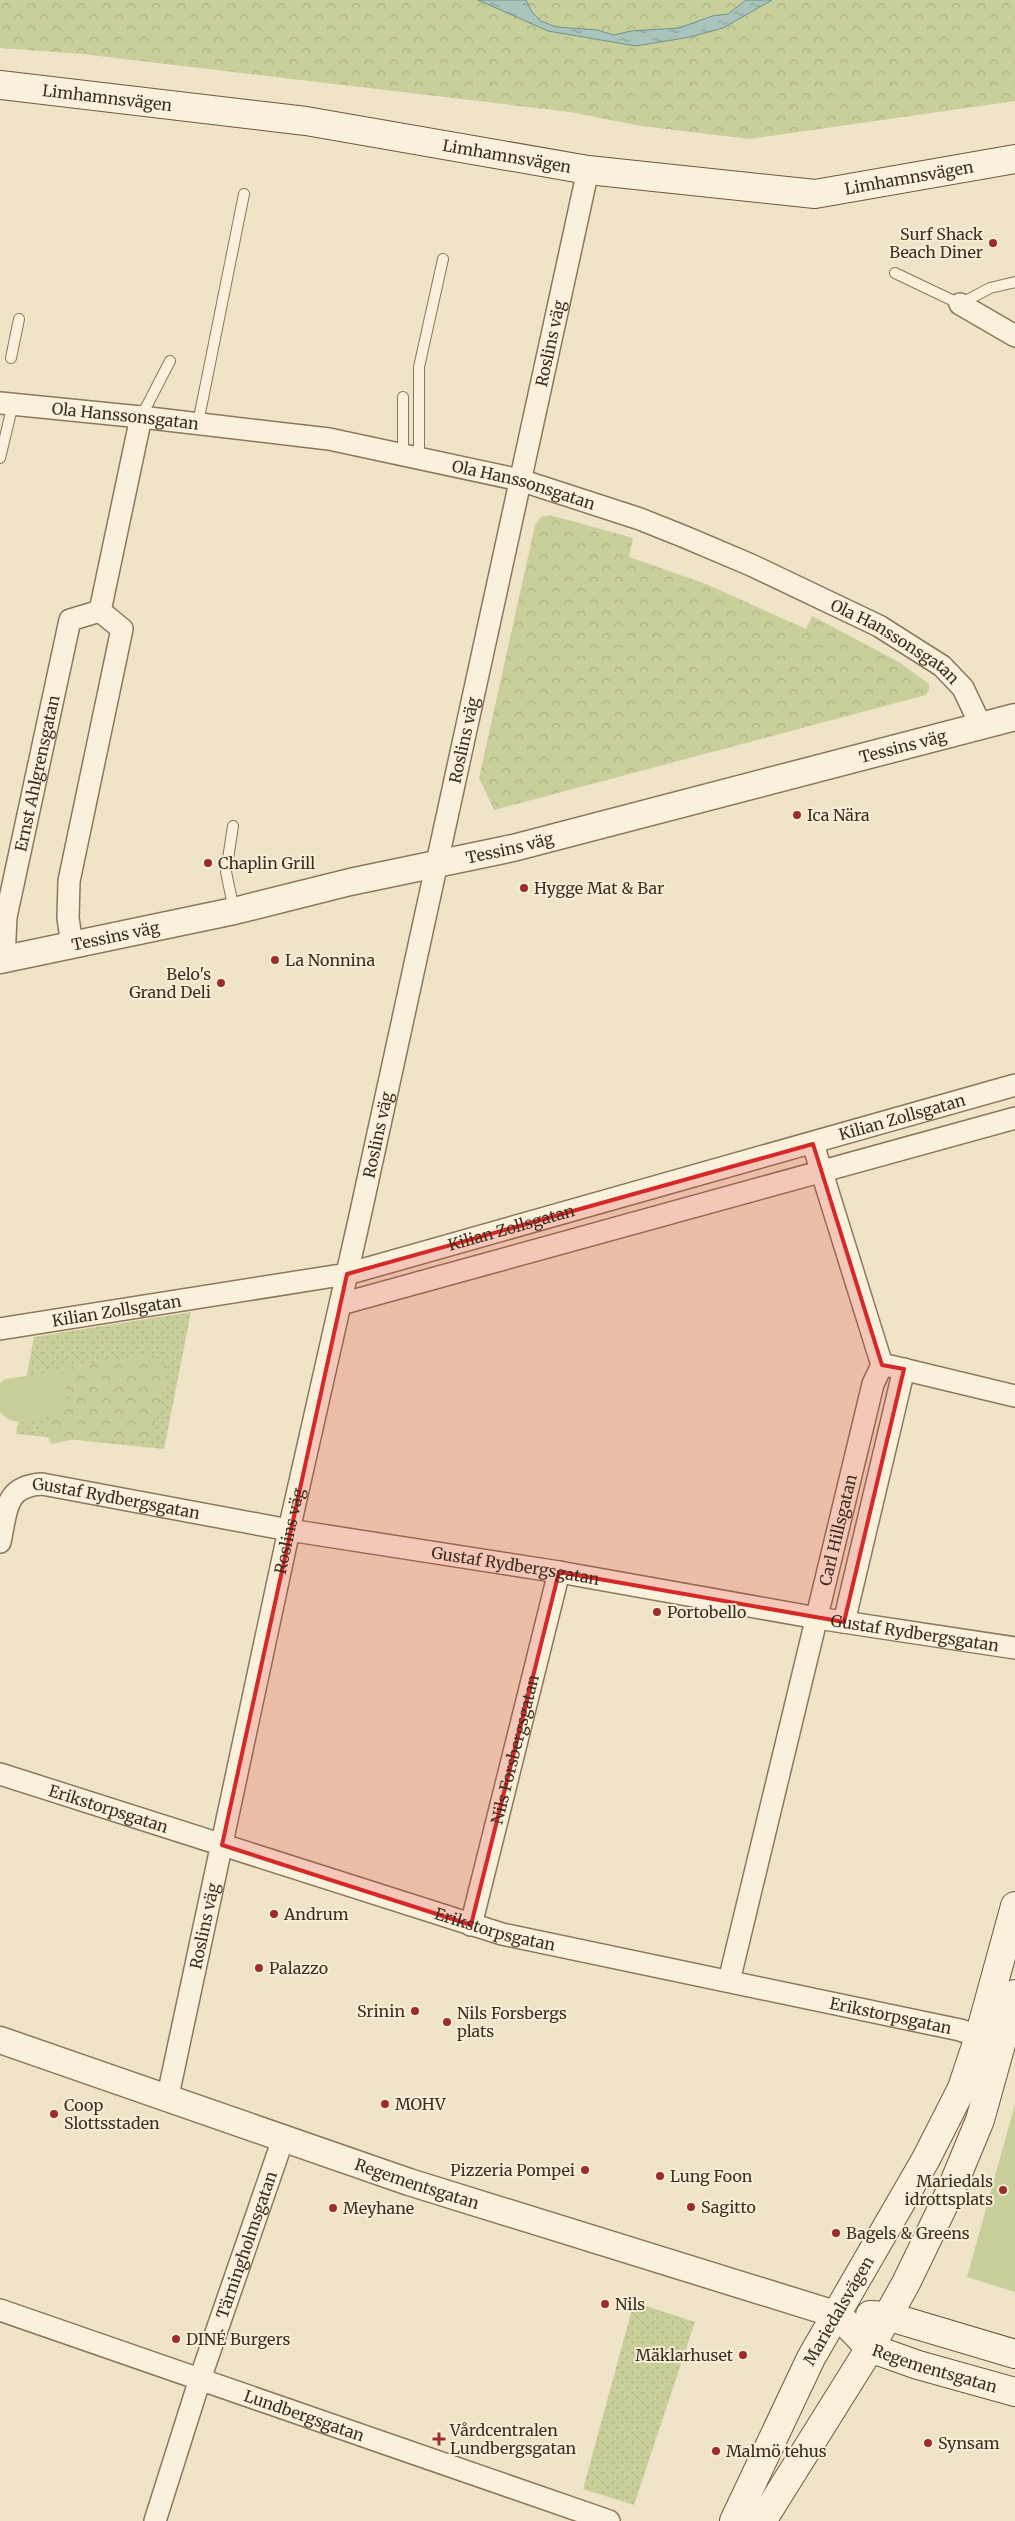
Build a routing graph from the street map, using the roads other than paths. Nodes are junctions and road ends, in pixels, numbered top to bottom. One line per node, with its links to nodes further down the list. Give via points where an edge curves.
1 (0, 85): 3 (main road, Limhamnsvägen, via 306,121)
2 (1015, 159): 3 (main road, Limhamnsvägen, via 815,194)
3 (588, 170): 19 (street, Roslins väg)
4 (244, 194): 16 (lane)
5 (442, 259): 17 (lane, via 419,367)
6 (895, 273): 8 (lane)
7 (1015, 282): 8 (lane, via 990,288)
8 (960, 304): 10 (street)
9 (18, 319): 11 (lane)
10 (1015, 336)
11 (11, 358)
12 (170, 361): 15 (lane)
13 (403, 397): 17 (lane)
14 (7, 404): 15 (street, Ola Hanssonsgatan); 18 (lane)
15 (141, 416): 16 (street, Ola Hanssonsgatan); 20 (street)
16 (198, 423): 17 (street, Ola Hanssonsgatan, via 329,439)
17 (411, 456): 19 (street, Ola Hanssonsgatan)
18 (0, 458)
19 (520, 480): 22 (street, Ola Hanssonsgatan, via 676,533 751,564 879,626 942,666 963,688); 24 (street, Roslins väg)
20 (100, 611): 26 (street, via 122,629 69,882 68,918); 27 (street, Ernst Ahlgrensgatan, via 70,620 6,918)
21 (1015, 717): 22 (street, Tessins väg)
22 (981, 726): 24 (street, Tessins väg, via 522,846)
23 (233, 826): 25 (lane, via 226,872)
24 (437, 865): 25 (street, Tessins väg, via 350,882); 32 (street, Roslins väg)
25 (234, 911): 26 (street, Tessins väg)
26 (72, 945): 27 (street, Tessins väg)
27 (2, 960)
28 (1015, 1085): 30 (street, Kilian Zollsgatan)
29 (1015, 1118): 31 (street, Kilian Zollsgatan)
30 (813, 1144): 31 (street); 32 (street, Kilian Zollsgatan)
31 (822, 1172): 33 (street, Kilian Zollsgatan); 35 (street)
32 (347, 1274): 33 (street, Roslins väg); 34 (street, Kilian Zollsgatan)
33 (341, 1304): 38 (street, Roslins väg)
34 (0, 1329)
35 (882, 1365): 36 (street); 41 (street, Carl Hillsgatan, via 873,1384)
36 (904, 1369): 37 (street); 42 (street, Carl Hillsgatan)
37 (1015, 1396)
38 (289, 1530): 39 (street, Gustaf Rydbergsgatan, via 42,1484 18,1489 8,1506); 40 (street, Gustaf Rydbergsgatan); 45 (street, Roslins väg)
39 (0, 1542)
40 (559, 1572): 41 (street, Gustaf Rydbergsgatan); 47 (street, Nils Forsbergsgatan)
41 (817, 1618): 42 (street, Gustaf Rydbergsgatan); 48 (street, Carl Hillsgatan)
42 (844, 1622): 43 (street, Gustaf Rydbergsgatan)
43 (1015, 1648)
44 (0, 1774): 45 (street, Erikstorpsgatan)
45 (222, 1845): 47 (street, Erikstorpsgatan); 52 (street, Roslins väg)
46 (1015, 1906): 51 (main road, Mariedalsvägen)
47 (471, 1925): 48 (street, Erikstorpsgatan)
48 (729, 1982): 51 (street, Erikstorpsgatan, via 960,2030)
49 (1015, 1994): 51 (main road, Mariedalsvägen)
50 (0, 2040): 52 (street, Regementsgatan)
51 (990, 2040): 55 (main road, Mariedalsvägen); 56 (main road, Mariedalsvägen, via 967,2156)
52 (167, 2100): 53 (street, Regementsgatan)
53 (283, 2139): 55 (street, Regementsgatan, via 409,2182); 59 (street, Tärningholmsgatan)
54 (0, 2310): 59 (street, Lundbergsgatan)
55 (838, 2315): 56 (main road, Regementsgatan); 57 (main road, Regementsgatan); 63 (main road, Mariedalsvägen, via 811,2358)
56 (887, 2316): 57 (main road, Mariedalsvägen); 58 (main road, Regementsgatan)
57 (870, 2348): 60 (main road, Regementsgatan); 64 (main road, Mariedalsvägen)
58 (1015, 2354)
59 (200, 2379): 61 (street, Tärningholmsgatan); 62 (street, Lundbergsgatan)
60 (1015, 2392)
61 (155, 2521)
62 (609, 2521)
63 (734, 2521)
64 (762, 2521)

